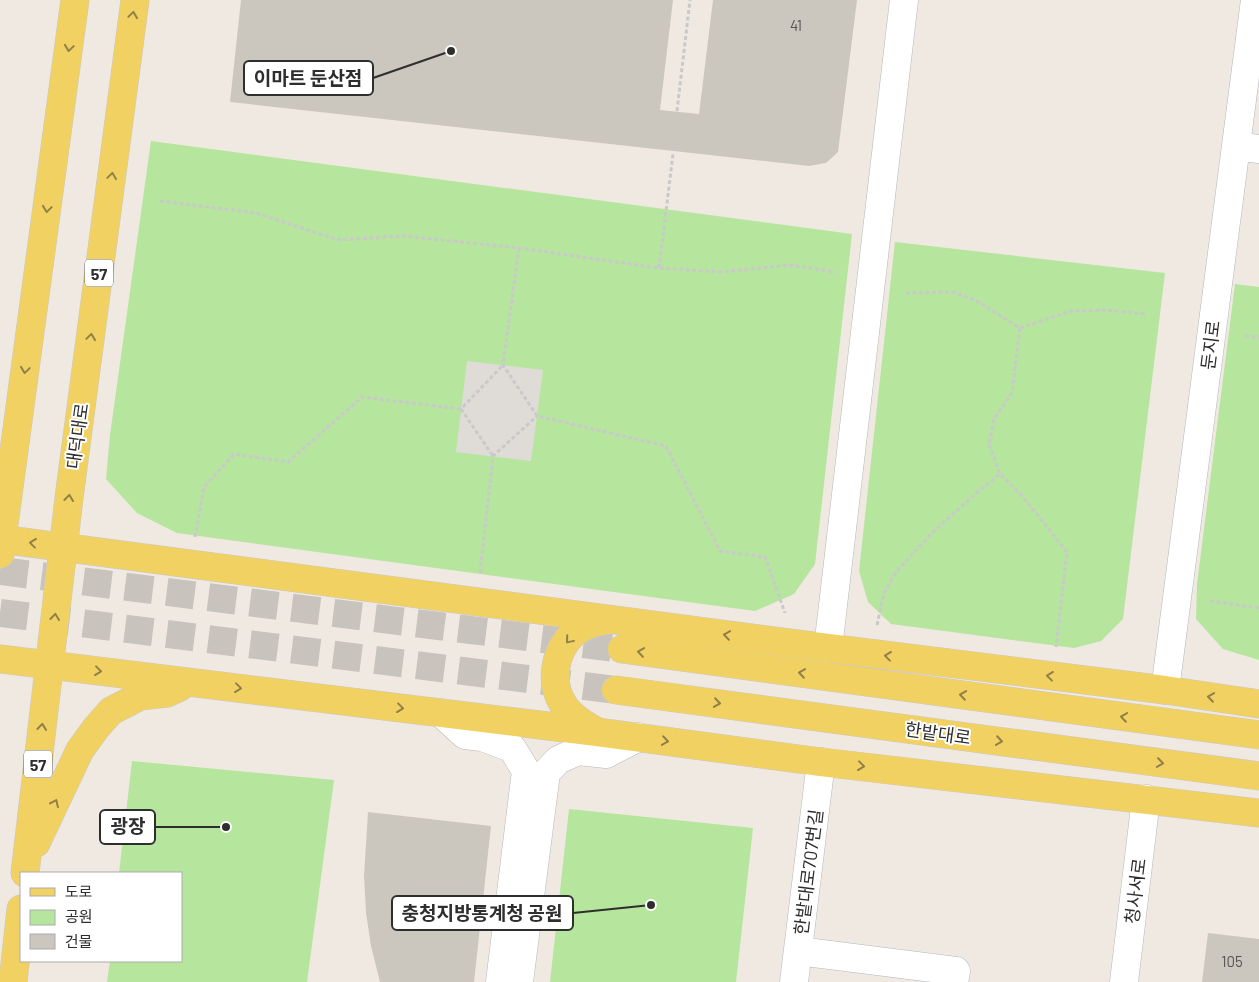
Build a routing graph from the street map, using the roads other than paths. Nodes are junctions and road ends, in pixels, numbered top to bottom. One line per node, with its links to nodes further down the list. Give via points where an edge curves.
1 (75, 0): 6 (main road, one-way to 6)
2 (136, 0): 7 (main road, 대덕대로 / 57, one-way to 2)
3 (904, 0): 9 (street)
4 (1255, 0): 5 (street, 둔지로)
5 (1247, 147): 15 (street, 둔지로)
6 (1, 544): 7 (main road, one-way to 6)
7 (64, 547): 8 (main road); 12 (main road, 대덕대로 / 57, one-way to 7)
8 (611, 619): 9 (main road, one-way to 8); 18 (main road, one-way to 18, via 584,627 570,638 560,652 555,670 556,688 563,704 574,718)
9 (828, 648): 15 (main road, one-way to 9)
10 (622, 649): 19 (main road, one-way to 10)
11 (0, 658): 12 (main road)
12 (50, 665): 13 (main road, one-way to 13); 25 (main road, 대덕대로 / 57, one-way to 12)
13 (190, 682): 17 (main road, one-way to 17); 25 (main road, one-way to 13, via 80,750 96,728 111,711 140,696 167,693)
14 (616, 690): 22 (main road, 한밭대로, one-way to 22)
15 (1166, 690): 16 (main road, one-way to 15)
16 (1259, 704)
17 (441, 713): 18 (main road); 29 (street, via 464,735 482,737 512,748 526,771)
18 (597, 732): 20 (main road)
19 (1259, 735)
20 (639, 737): 21 (main road, one-way to 21); 30 (street, via 606,754 578,751 558,760 546,773)
21 (821, 762): 23 (main road, one-way to 23); 27 (street, 한밭대로707번길)
22 (1259, 776)
23 (1146, 799): 24 (main road); 33 (street, 청사서로)
24 (1259, 813)
25 (26, 868)
26 (20, 917): 28 (main road)
27 (798, 951): 31 (street, 한밭대로707번길); 32 (street, via 956,971)
28 (12, 982)
29 (500, 982)
30 (519, 982)
31 (794, 982)
32 (954, 982)
33 (1124, 982)

